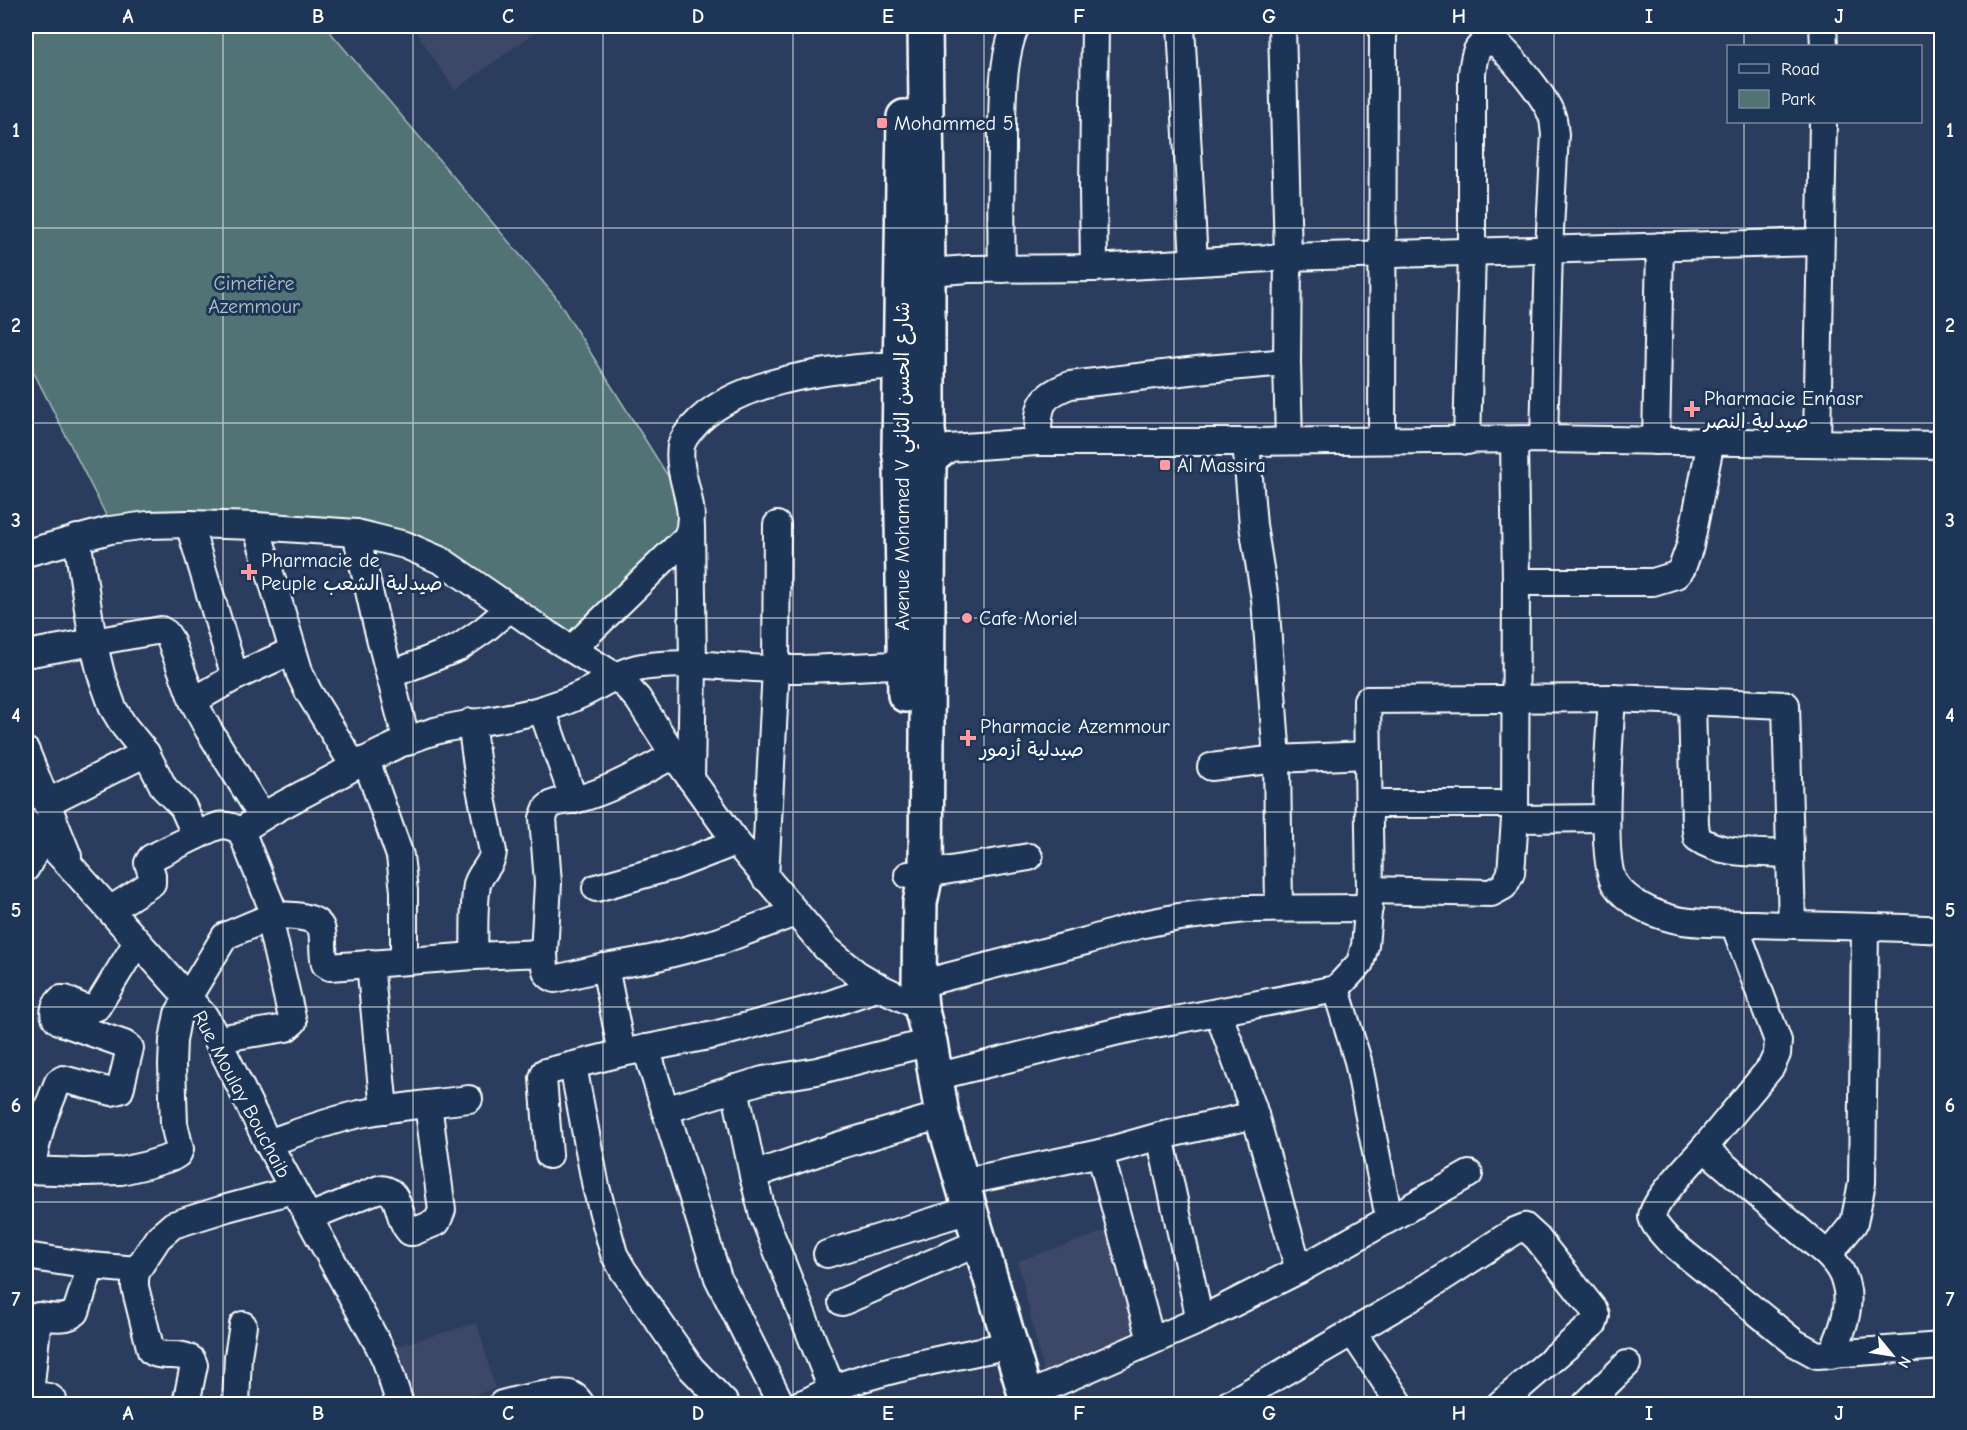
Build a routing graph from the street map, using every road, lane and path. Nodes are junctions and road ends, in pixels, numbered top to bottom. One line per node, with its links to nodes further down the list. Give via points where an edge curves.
1 (906, 26): 22 (main road, Avenue Mohamed V شارع الحسن الثاني)
2 (925, 26): 20 (main road, Avenue Mohamed V شارع الحسن الثاني)
3 (1016, 26): 19 (street, via 1008,53 1002,118)
4 (1095, 26): 18 (street)
5 (1181, 26): 17 (street)
6 (1282, 26): 16 (street)
7 (1383, 26): 15 (street)
8 (1823, 26): 9 (street)
9 (1824, 45)
10 (1823, 123): 11 (street)
11 (1819, 242): 12 (street); 32 (street)
12 (1660, 246): 13 (street); 28 (street)
13 (1549, 249): 14 (street); 14 (street, via 1553,119 1543,99 1509,56 1496,42 1486,42 1479,46 1472,74); 23 (street)
14 (1472, 251): 15 (street); 27 (street)
15 (1383, 254): 16 (street); 24 (street)
16 (1288, 257): 17 (street); 21 (street)
17 (1194, 262): 18 (street)
18 (1094, 268): 19 (street)
19 (1002, 269): 20 (street)
20 (928, 272): 34 (main road, Avenue Mohamed V شارع الحسن الثاني)
21 (1287, 362): 26 (street); 30 (street, via 1070,385 1056,390 1042,403)
22 (900, 365): 34 (main road, Avenue Mohamed V شارع الحسن الثاني); 38 (street, via 856,367 792,378 736,396 704,415 681,445)
23 (1544, 439): 25 (street); 28 (street)
24 (1382, 440): 26 (street); 27 (street)
25 (1514, 440): 27 (street); 42 (street)
26 (1290, 441): 31 (street)
27 (1467, 441)
28 (1656, 441): 29 (street)
29 (1711, 441): 32 (street); 42 (street, via 1690,546 1677,575 1653,582)
30 (1037, 442): 31 (street); 34 (street)
31 (1246, 442): 65 (street, via 1253,525 1265,599)
32 (1817, 442): 33 (street)
33 (1941, 445)
34 (921, 448): 48 (main road, Avenue Mohamed V شارع الحسن الثاني)
35 (189, 524): 37 (street); 40 (street, via 148,525); 53 (street)
36 (777, 525): 50 (street)
37 (256, 526): 39 (street); 46 (street)
38 (691, 527): 45 (street, via 682,542); 49 (street)
39 (356, 533): 43 (street, via 422,551); 51 (street)
40 (77, 538): 41 (street); 44 (street)
41 (26, 553)
42 (1516, 582): 55 (street)
43 (510, 608): 45 (street); 51 (street, via 458,648)
44 (93, 641): 47 (street); 56 (street, via 161,630 170,639); 62 (street, via 113,708)
45 (572, 649): 52 (street)
46 (292, 651): 53 (street); 66 (street, via 308,691)
47 (26, 654)
48 (915, 664): 50 (street); 83 (main road, Avenue Mohamed V شارع الحسن الثاني)
49 (693, 665): 50 (street); 52 (street, via 644,667); 68 (street)
50 (776, 669): 82 (street)
51 (390, 675): 60 (street)
52 (615, 676): 58 (street); 63 (street, via 638,699)
53 (235, 677): 56 (street)
54 (1612, 698): 55 (street); 57 (street); 73 (street)
55 (1516, 699): 64 (street, via 1367,700); 72 (street)
56 (193, 701): 74 (street)
57 (1692, 701): 78 (street, via 1697,838 1706,845 1727,850); 78 (street, via 1786,705)
58 (542, 710): 59 (street, via 508,719); 69 (street)
59 (471, 722): 60 (street); 96 (street, via 493,852 477,887)
60 (407, 742): 66 (street)
61 (26, 751): 70 (street)
62 (146, 753): 70 (street); 76 (street, via 164,788 183,807)
63 (674, 755): 68 (street); 69 (street, via 618,784)
64 (1367, 755): 65 (street); 71 (street)
65 (1277, 759): 67 (street); 86 (street)
66 (360, 763): 74 (street); 97 (street, via 400,856)
67 (1211, 767)
68 (691, 779): 77 (street)
69 (574, 800): 95 (street, via 550,805 544,812 548,883)
70 (46, 803): 81 (street)
71 (1369, 804): 72 (street); 85 (street)
72 (1514, 812): 73 (street); 85 (street, via 1511,873 1504,886 1491,894)
73 (1606, 818): 90 (street, via 1612,875 1628,897 1651,912 1675,920)
74 (252, 824): 76 (street, via 221,824); 89 (street)
75 (34, 830): 80 (street); 81 (street, Rue Moulay Bouchaib)
76 (196, 836): 87 (street, via 151,858 148,862 152,883)
77 (736, 842): 82 (street); 84 (street, via 674,866)
78 (1790, 854): 91 (street)
79 (1029, 857): 83 (street)
80 (26, 868)
81 (73, 869): 87 (street, Rue Moulay Bouchaib)
82 (765, 878): 88 (street)
83 (918, 884): 102 (main road, Avenue Mohamed V شارع الحسن الثاني)
84 (596, 888)
85 (1369, 899): 86 (street); 101 (street, via 1365,946 1359,963)
86 (1279, 908): 102 (street, via 1179,916 1139,924)
87 (110, 910): 94 (street, Rue Moulay Bouchaib)
88 (795, 913): 99 (street, via 720,941); 100 (street, via 826,948)
89 (272, 916): 98 (street, via 318,923 327,966); 103 (street, via 225,936); 105 (street, via 293,1022 286,1028)
90 (1734, 924): 91 (street); 120 (street, via 1778,1041 1777,1054 1771,1067)
91 (1792, 925): 92 (street)
92 (1865, 928): 93 (street); 132 (street, via 1862,1182 1854,1223)
93 (1941, 930)
94 (137, 942): 103 (street, Rue Moulay Bouchaib); 117 (street, via 97,1007 91,1010 61,999 53,1015 61,1022 130,1048 120,1090 112,1092 63,1079)
95 (544, 953): 96 (street); 99 (street, via 545,971 555,979)
96 (474, 956): 97 (street)
97 (404, 961): 98 (street)
98 (370, 963): 113 (street)
99 (605, 968): 107 (street)
100 (879, 987): 102 (street); 107 (street, via 714,1035)
101 (1336, 989): 104 (street); 129 (street, via 1358,1061)
102 (920, 995): 106 (main road, Avenue Mohamed V شارع الحسن الثاني)
103 (188, 996): 105 (street, Rue Moulay Bouchaib); 123 (street, via 178,1014 173,1041 172,1096 180,1149 177,1154 121,1171)
104 (1218, 1012): 109 (street, via 1119,1031); 116 (street)
105 (218, 1038): 119 (street, Rue Moulay Bouchaib)
106 (930, 1042): 109 (main road, Avenue Mohamed V شارع الحسن الثاني); 110 (street)
107 (634, 1050): 108 (street); 114 (street)
108 (573, 1066): 122 (street, via 549,1070 543,1075); 155 (street, via 596,1187 614,1254 691,1368)
109 (935, 1077): 115 (main road, Avenue Mohamed V شارع الحسن الثاني)
110 (735, 1088): 114 (street); 125 (street)
111 (469, 1099): 112 (street)
112 (428, 1104): 113 (street); 128 (street, via 442,1210 437,1222 410,1232 404,1226 392,1192 386,1189)
113 (384, 1110): 119 (street, via 326,1123)
114 (665, 1110): 156 (street, via 718,1278)
115 (942, 1115): 125 (street); 127 (main road, Avenue Mohamed V شارع الحسن الثاني)
116 (1255, 1115): 118 (street); 136 (street)
117 (34, 1120): 123 (street)
118 (1160, 1136): 121 (street); 139 (street)
119 (268, 1143): 126 (street, Rue Moulay Bouchaib)
120 (1704, 1148): 132 (street); 145 (street, via 1659,1200 1652,1217 1656,1225 1669,1241 1795,1343 1818,1355)
121 (1101, 1153): 127 (street); 142 (street)
122 (549, 1155)
123 (28, 1170)
124 (1469, 1174): 129 (street)
125 (753, 1175): 147 (street, via 763,1215)
126 (293, 1190): 128 (street, Rue Moulay Bouchaib); 135 (street, via 173,1226 158,1238)
127 (966, 1196): 130 (main road, Avenue Mohamed V شارع الحسن الثاني); 131 (street)
128 (309, 1217): 152 (street, Rue Moulay Bouchaib, via 379,1346)
129 (1389, 1218): 136 (street)
130 (980, 1242): 137 (street); 143 (main road, Avenue Mohamed V شارع الحسن الثاني)
131 (827, 1254)
132 (1828, 1255): 145 (street, via 1844,1276 1848,1301 1844,1326)
133 (26, 1256): 134 (street)
134 (92, 1266): 135 (street); 138 (street, via 76,1312 65,1318)
135 (137, 1270): 150 (street, via 135,1287 151,1351 183,1356 194,1365)
136 (1299, 1270): 139 (street)
137 (842, 1302)
138 (32, 1315): 148 (street)
139 (1200, 1320): 142 (street)
140 (243, 1325): 151 (street)
141 (1353, 1333): 158 (street); 159 (street); 160 (street, via 1521,1227 1528,1228 1594,1310 1596,1319)
142 (1151, 1341): 149 (street)
143 (1010, 1346): 147 (street, via 890,1371); 149 (main road, Avenue Mohamed V شارع الحسن الثاني)
144 (1941, 1346): 145 (street)
145 (1831, 1355)
146 (1628, 1364): 161 (street)
147 (832, 1389): 157 (street)
148 (36, 1398)
149 (1027, 1400)
150 (186, 1404)
151 (236, 1404)
152 (398, 1404)
153 (502, 1404): 154 (street, via 567,1393)
154 (581, 1404)
155 (726, 1404)
156 (781, 1404)
157 (806, 1404)
158 (1229, 1404)
159 (1400, 1404)
160 (1500, 1404)
161 (1586, 1404)

